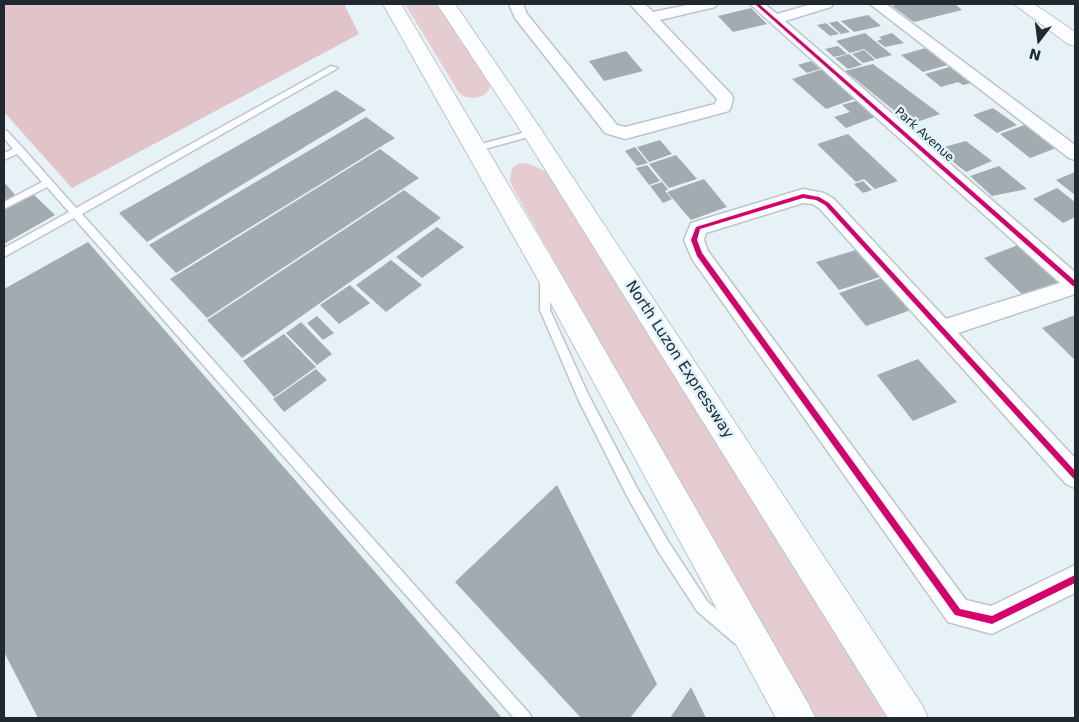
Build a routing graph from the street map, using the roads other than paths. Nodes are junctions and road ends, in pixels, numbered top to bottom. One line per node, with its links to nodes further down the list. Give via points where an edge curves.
1 (392, 4): 16 (main road)
2 (446, 4): 15 (main road, North Luzon Expressway)
3 (516, 4): 10 (street, via 520,15 611,129 625,133 722,107 725,103 726,98)
4 (637, 4): 10 (street)
5 (710, 4): 10 (street)
6 (757, 4): 11 (street, Park Avenue)
7 (826, 4): 11 (street)
8 (877, 4): 18 (street)
9 (1023, 4): 12 (main road)
10 (652, 18)
11 (776, 19): 24 (street, Park Avenue)
12 (1075, 40)
13 (334, 68): 22 (lane)
14 (4, 133): 17 (lane)
15 (533, 133): 16 (lane); 30 (main road, North Luzon Expressway)
16 (477, 148): 29 (main road)
17 (19, 149): 19 (lane); 20 (lane)
18 (1075, 154)
19 (4, 157)
20 (48, 182): 21 (lane); 22 (lane)
21 (4, 206)
22 (75, 212): 23 (lane); 28 (lane)
23 (4, 253)
24 (1075, 285): 25 (street)
25 (940, 330): 26 (street); 27 (street, via 827,204 817,198 802,196 698,228 694,240 699,254 958,612 992,620)
26 (1075, 476)
27 (1075, 579)
28 (524, 718)
29 (796, 718)
30 (909, 718)

